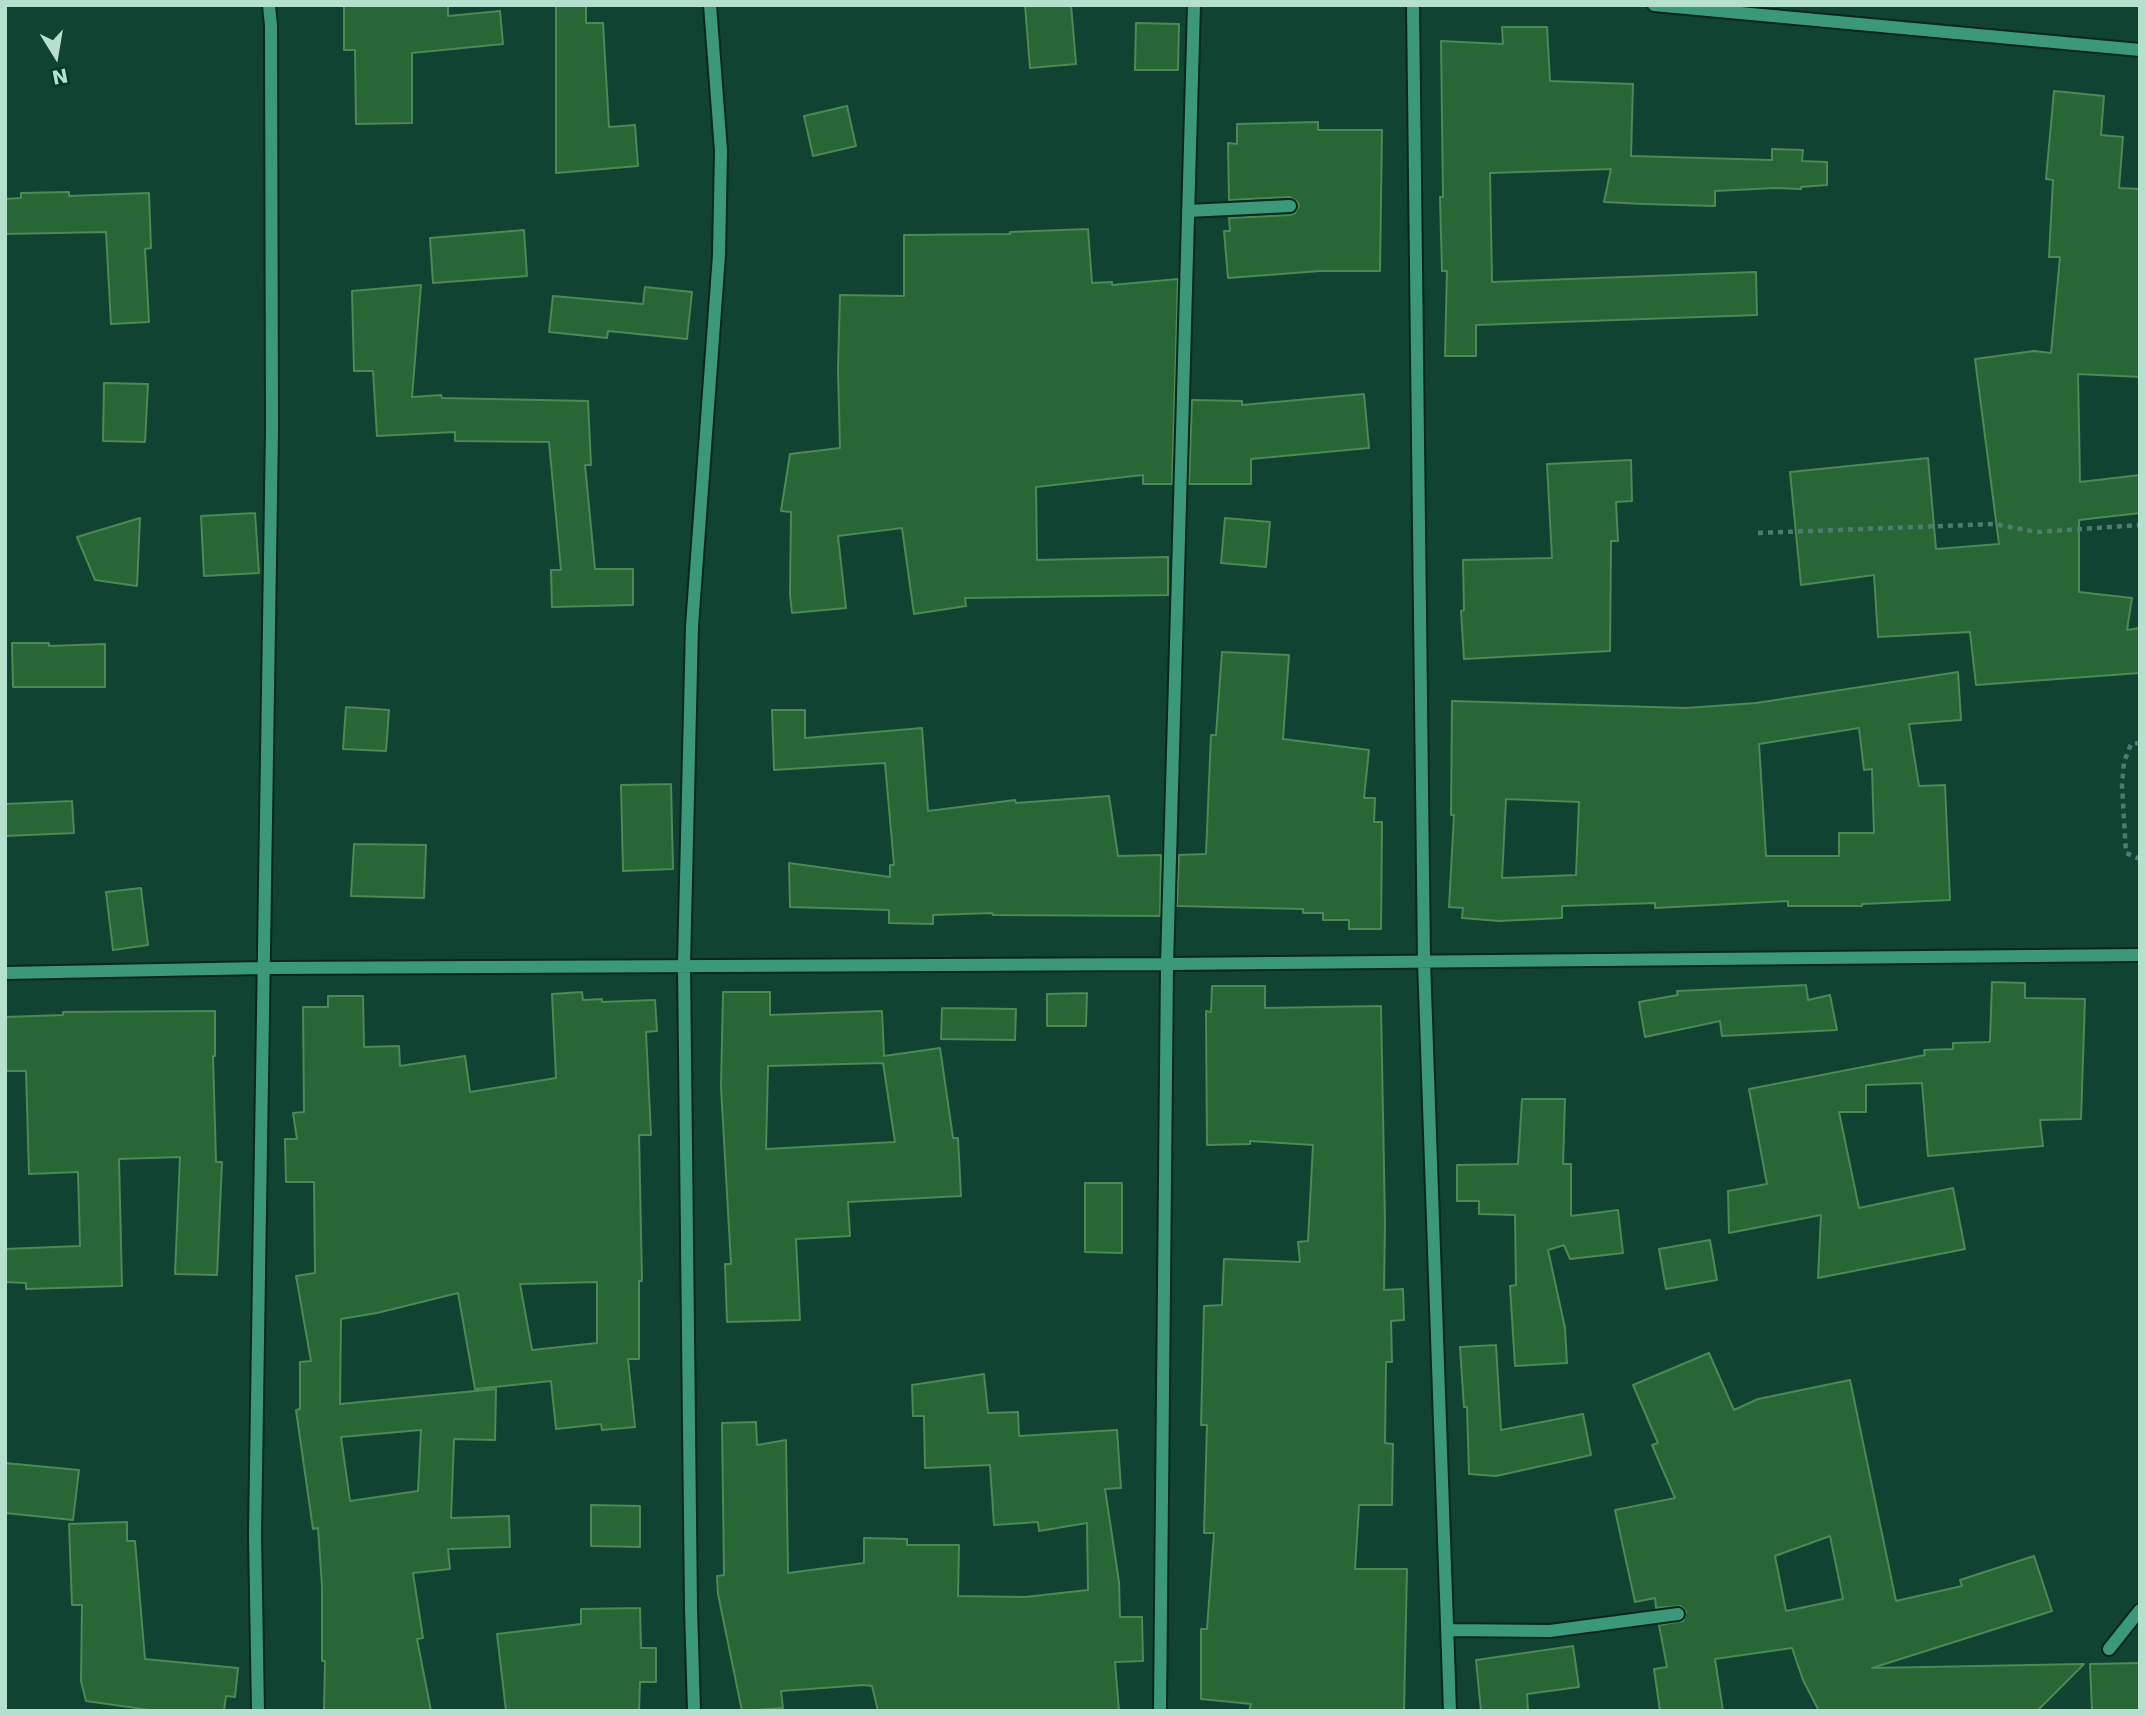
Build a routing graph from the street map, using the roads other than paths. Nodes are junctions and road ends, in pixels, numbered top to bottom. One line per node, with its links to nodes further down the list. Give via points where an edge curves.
1 (269, 5): 14 (street, via 272,430)
2 (710, 5): 12 (street, via 721,151 719,255 692,625)
3 (1194, 5): 9 (street)
4 (1412, 5): 11 (street)
5 (1654, 5): 6 (street)
6 (1758, 11): 7 (street)
7 (2140, 50)
8 (1290, 206): 9 (street)
9 (1188, 211): 13 (street)
10 (2140, 955): 11 (street)
11 (1424, 961): 13 (street); 18 (street)
12 (684, 964): 13 (street); 14 (street); 21 (street)
13 (1167, 964): 22 (street)
14 (264, 968): 15 (street); 20 (street, via 255,1534)
15 (5, 973)
16 (2140, 1609): 19 (street)
17 (1678, 1614): 18 (street, via 1550,1631)
18 (1448, 1630): 23 (street)
19 (2109, 1649)
20 (258, 1711)
21 (694, 1711)
22 (1160, 1711)
23 (1450, 1711)

